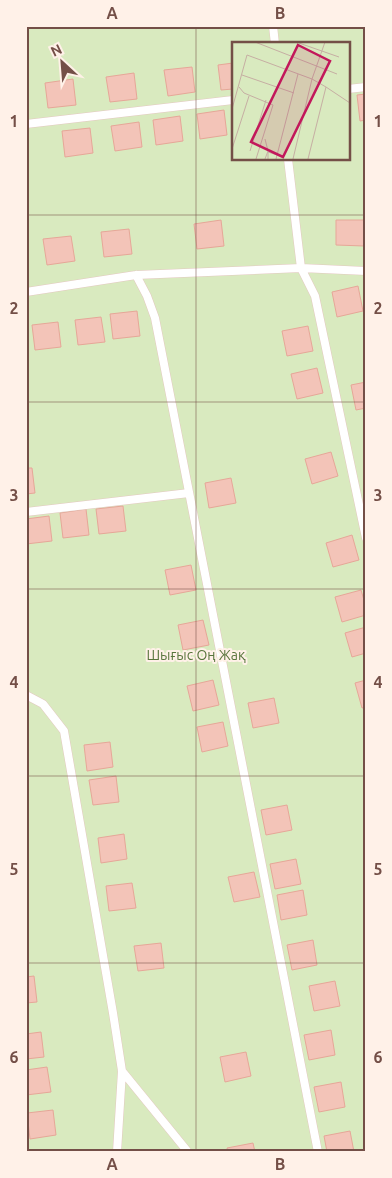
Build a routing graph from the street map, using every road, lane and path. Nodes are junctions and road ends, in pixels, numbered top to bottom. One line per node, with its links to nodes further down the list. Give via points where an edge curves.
1 (273, 26): 2 (lane)
2 (275, 42)
3 (366, 87): 4 (lane)
4 (350, 89)
5 (232, 100): 6 (lane)
6 (26, 124)
7 (288, 160): 8 (lane)
8 (300, 268): 9 (lane); 10 (lane); 14 (lane, via 315,296)
9 (366, 272)
10 (136, 275): 11 (lane); 12 (lane, via 155,318)
11 (26, 292)
12 (189, 493): 13 (lane); 19 (lane)
13 (26, 512)
14 (366, 538)
15 (26, 695): 16 (lane, via 43,704 64,731)
16 (122, 1071): 17 (lane); 18 (lane)
17 (117, 1152)
18 (188, 1152)
19 (318, 1152)

